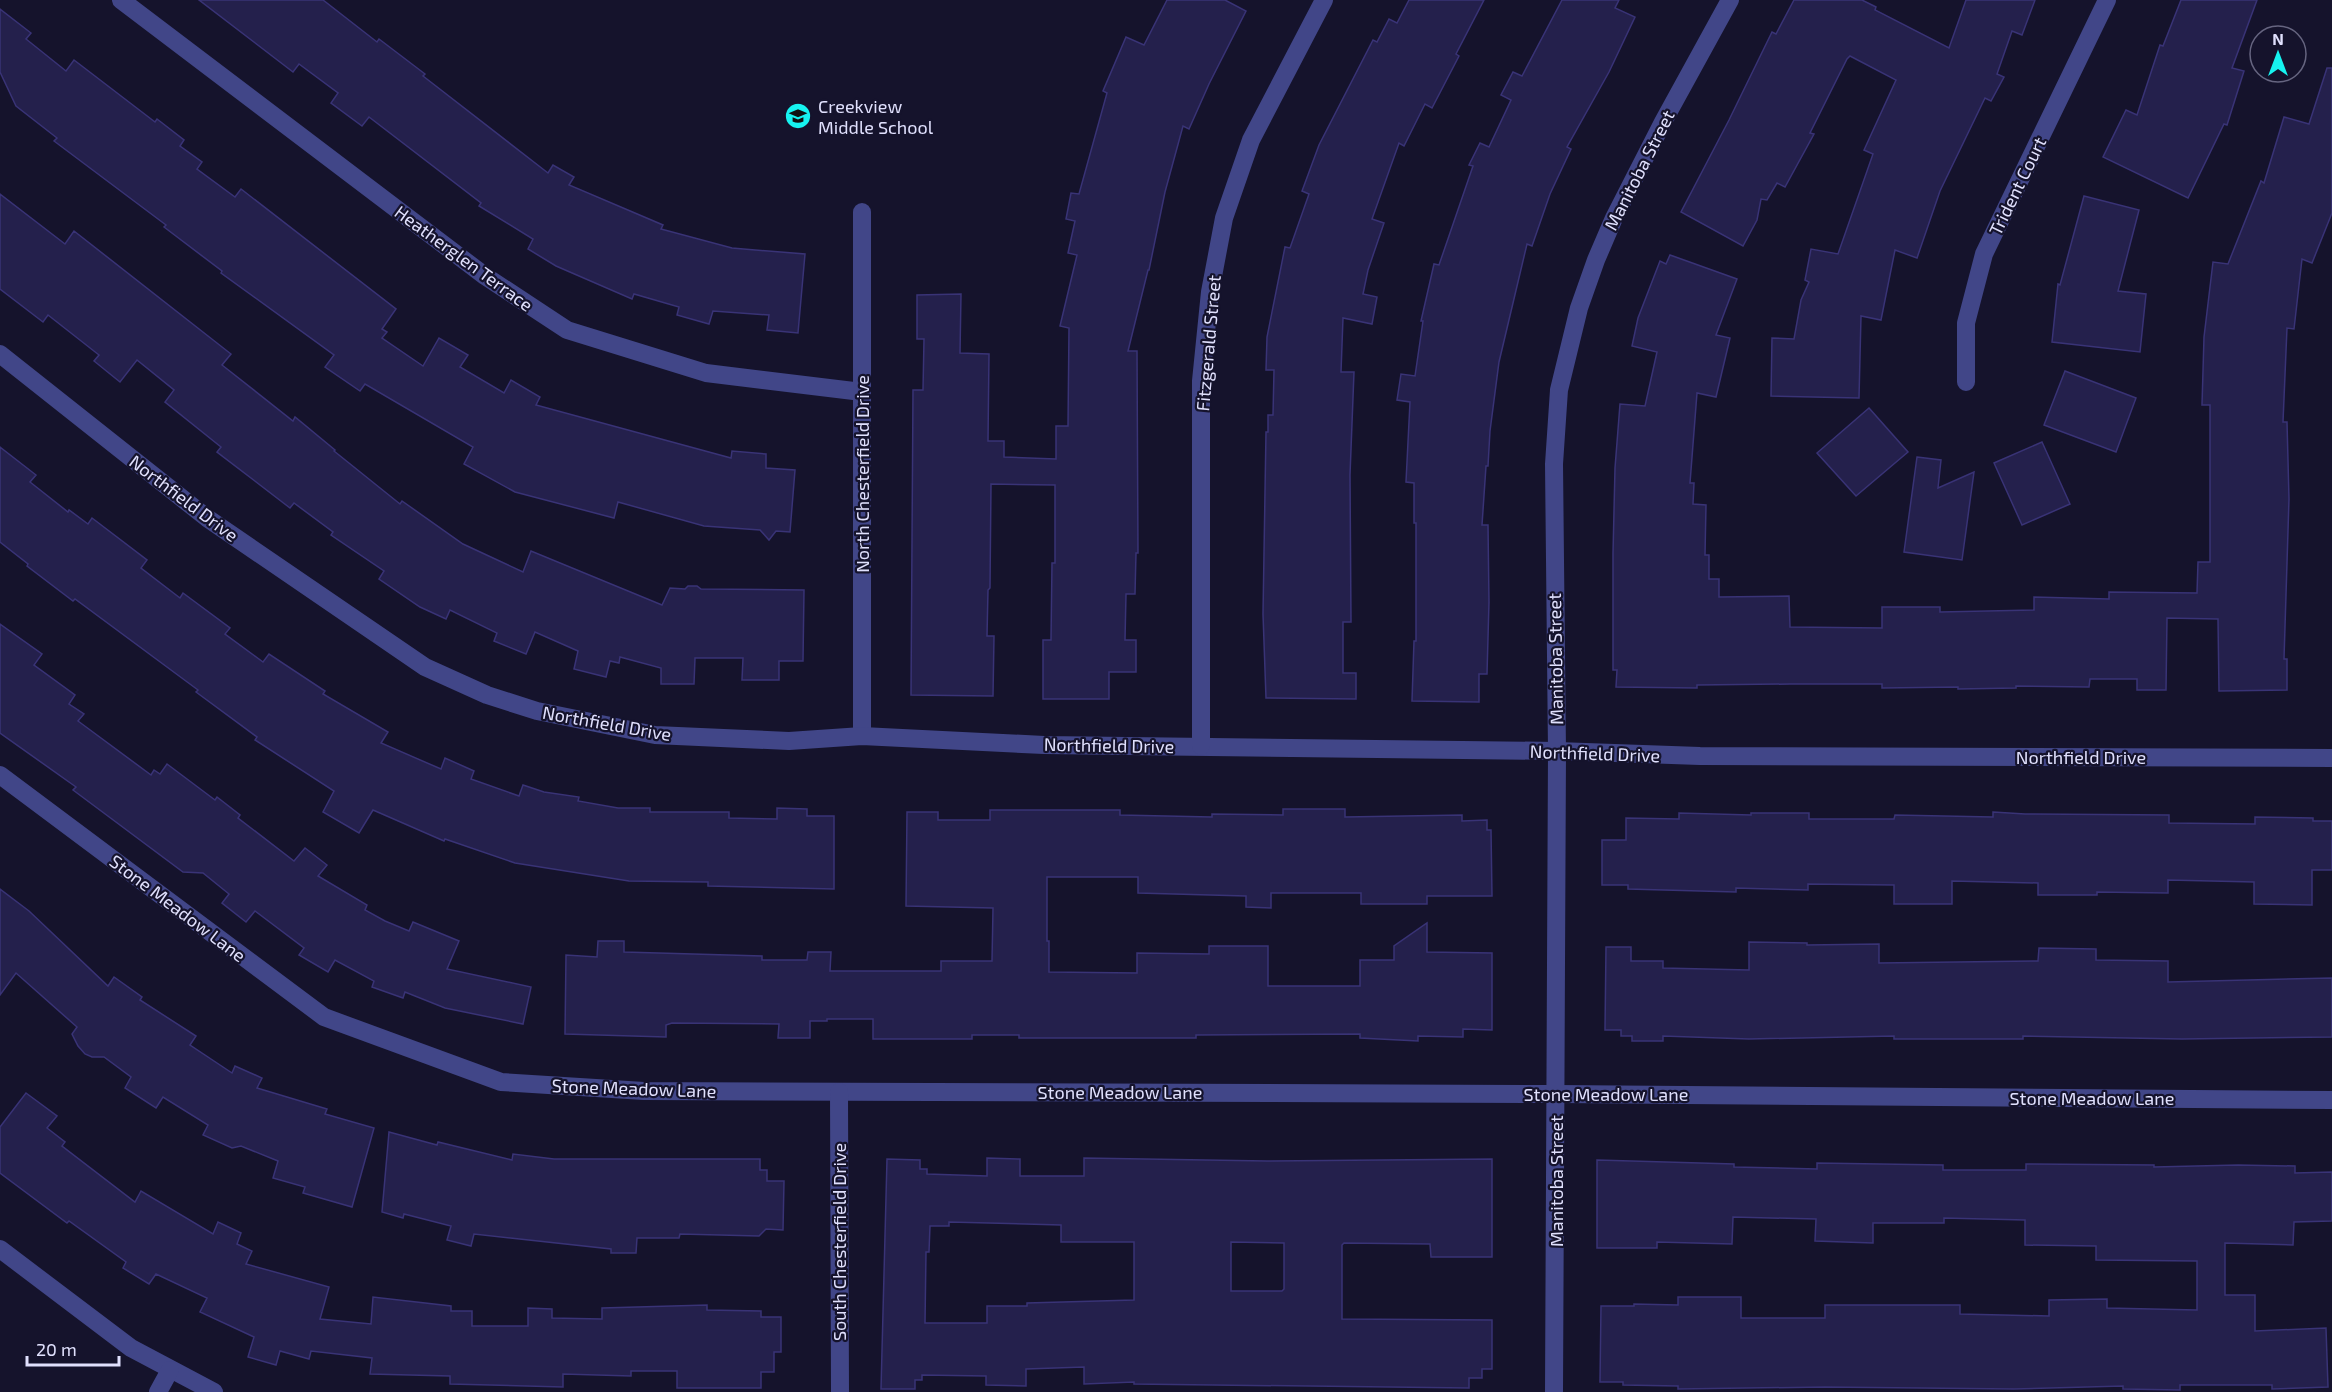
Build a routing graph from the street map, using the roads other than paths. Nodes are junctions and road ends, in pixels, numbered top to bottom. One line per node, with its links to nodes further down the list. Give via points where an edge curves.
1 (121, 0): 8 (street, Heatherglen Terrace, via 485,276 567,330 706,373)
2 (1324, 0): 10 (street, Fitzgerald Street, via 1251,140 1224,218 1210,291 1201,381)
3 (1730, 0): 11 (street, Manitoba Street, via 1614,218 1568,348 1555,426)
4 (2107, 0): 7 (street, Trident Court, via 1984,254 1966,323)
5 (862, 212): 8 (street, North Chesterfield Drive)
6 (0, 354): 9 (street, Northfield Drive, via 207,518 425,667 487,695 537,711 655,735 789,741)
7 (1966, 382)
8 (862, 392): 9 (street, North Chesterfield Drive)
9 (862, 736): 10 (street, Northfield Drive, via 1044,745)
10 (1201, 746): 11 (street, Northfield Drive)
11 (1557, 751): 12 (street, Northfield Drive, via 1700,756); 15 (street, Manitoba Street)
12 (2332, 758)
13 (0, 775): 14 (street, Stone Meadow Lane, via 324,1017 501,1082 644,1091)
14 (839, 1092): 15 (street, Stone Meadow Lane); 21 (street, South Chesterfield Drive)
15 (1557, 1094): 16 (street, Stone Meadow Lane); 22 (street, Manitoba Street)
16 (2332, 1100)
17 (0, 1249): 18 (street, via 131,1348)
18 (170, 1370): 19 (street); 20 (street)
19 (158, 1392)
20 (214, 1392)
21 (840, 1392)
22 (1554, 1392)

